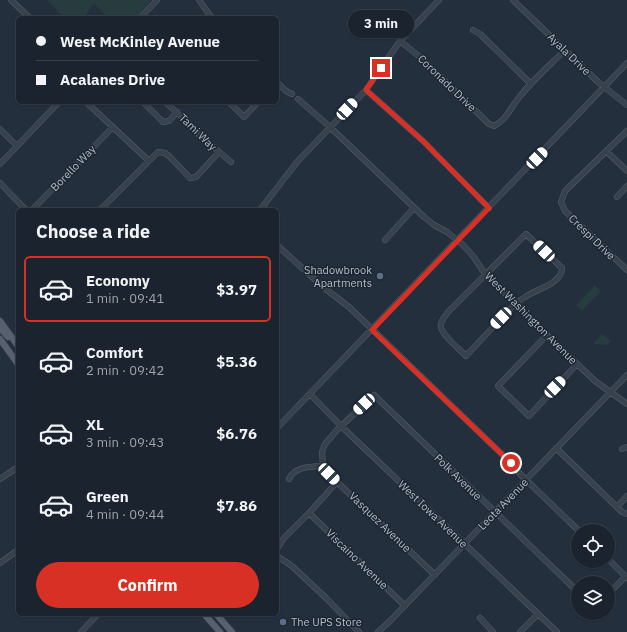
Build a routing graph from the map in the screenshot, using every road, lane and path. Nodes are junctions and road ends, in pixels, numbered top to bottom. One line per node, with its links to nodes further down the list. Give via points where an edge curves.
1 (11, 0): 6 (street)
2 (157, 0): 7 (street)
3 (199, 0): 8 (street)
4 (438, 0): 10 (street)
5 (513, 0): 11 (street, Ayala Drive)
6 (28, 16)
7 (142, 16)
8 (211, 16)
9 (473, 30): 14 (street)
10 (400, 41): 14 (street, Coronado Drive, via 494,126 499,124); 16 (street)
11 (565, 50): 14 (street); 15 (street, Ayala Drive)
12 (627, 63): 15 (street)
13 (279, 84): 17 (street)
14 (531, 84)
15 (604, 87): 25 (street, Ayala Drive); 46 (street)
16 (366, 90): 28 (street); 46 (street, via 423,141)
17 (292, 94)
18 (298, 99): 28 (street, West Washington Avenue)
19 (57, 104): 31 (street)
20 (88, 104): 27 (street)
21 (146, 104): 26 (street, via 164,122 169,121)
22 (167, 104): 26 (street, Tami Way)
23 (231, 104): 24 (street, via 244,117)
24 (256, 104)
25 (627, 105)
26 (177, 112): 33 (street, Tami Way)
27 (113, 127): 34 (street); 42 (street, Borello Way)
28 (330, 127): 44 (street, via 297,162); 45 (street, West Washington Avenue)
29 (0, 129): 31 (street)
30 (627, 131): 32 (street)
31 (17, 146): 36 (street)
32 (606, 151): 37 (street); 50 (street, Crespi Drive, via 565,191 561,202 565,211)
33 (219, 152): 34 (street, via 196,177 192,178 165,153 158,152); 35 (street, Tami Way)
34 (148, 160): 43 (street)
35 (231, 162)
36 (0, 164)
37 (627, 170)
38 (0, 184): 41 (street)
39 (627, 186): 40 (street)
40 (617, 197)
41 (24, 208)
42 (34, 208)
43 (102, 208)
44 (262, 208)
45 (414, 208): 47 (street); 48 (street, West Washington Avenue, via 428,221)
46 (489, 208): 48 (street)
47 (384, 240)
48 (458, 240): 51 (street, West Washington Avenue); 55 (street)
49 (279, 247): 55 (street)
50 (627, 270)
51 (485, 274): 52 (street, West Washington Avenue); 52 (street, via 526,234 562,268 559,277); 52 (street, via 448,312 441,323 447,337 466,356)
52 (515, 304): 56 (street, West Washington Avenue)
53 (0, 321): 58 (main road)
54 (0, 328): 59 (main road)
55 (372, 330): 64 (street); 73 (street)
56 (547, 335): 61 (street, West Washington Avenue); 61 (street, via 498,386 529,416)
57 (0, 339): 60 (main road)
58 (16, 343)
59 (16, 343)
60 (16, 361)
61 (577, 364): 63 (street, West Washington Avenue)
62 (627, 374): 63 (street, Leota Avenue)
63 (610, 392): 65 (street, West Washington Avenue); 68 (street, Leota Avenue)
64 (310, 394): 66 (street); 67 (street, West Iowa Avenue)
65 (627, 404)
66 (279, 426)
67 (341, 426): 69 (street, via 325,444 322,452); 77 (street, Polk Avenue, via 374,395); 81 (street, West Iowa Avenue)
68 (556, 448): 73 (street, Leota Avenue); 76 (street)
69 (323, 466): 72 (street, via 298,469); 74 (street, Vasquez Avenue)
70 (16, 468): 71 (street)
71 (0, 479)
72 (289, 479)
73 (526, 480): 77 (street, Leota Avenue); 80 (street)
74 (337, 482): 78 (street); 87 (street, Vasquez Avenue)
75 (627, 496): 76 (street)
76 (617, 507): 79 (street)
77 (495, 512): 81 (street, Leota Avenue); 89 (street, Polk Avenue)
78 (309, 513): 82 (street); 91 (street, Viscaino Avenue)
79 (627, 514)
80 (572, 524)
81 (464, 544): 87 (street, Leota Avenue); 92 (street, West Iowa Avenue)
82 (279, 546)
83 (16, 551): 85 (street)
84 (279, 557): 100 (street, via 302,575)
85 (0, 562)
86 (615, 566): 88 (street)
87 (435, 575): 91 (street, Leota Avenue)
88 (626, 577): 90 (street)
89 (571, 585)
90 (615, 587)
91 (405, 606): 101 (street, Leota Avenue)
92 (538, 614): 103 (street); 104 (street, West Iowa Avenue)
93 (96, 616): 97 (street)
94 (206, 616): 98 (main road)
95 (218, 616): 99 (main road)
96 (480, 618): 102 (street)
97 (83, 631)
98 (220, 632)
99 (232, 632)
100 (359, 632)
101 (378, 632)
102 (493, 632)
103 (520, 632)
104 (557, 632)

